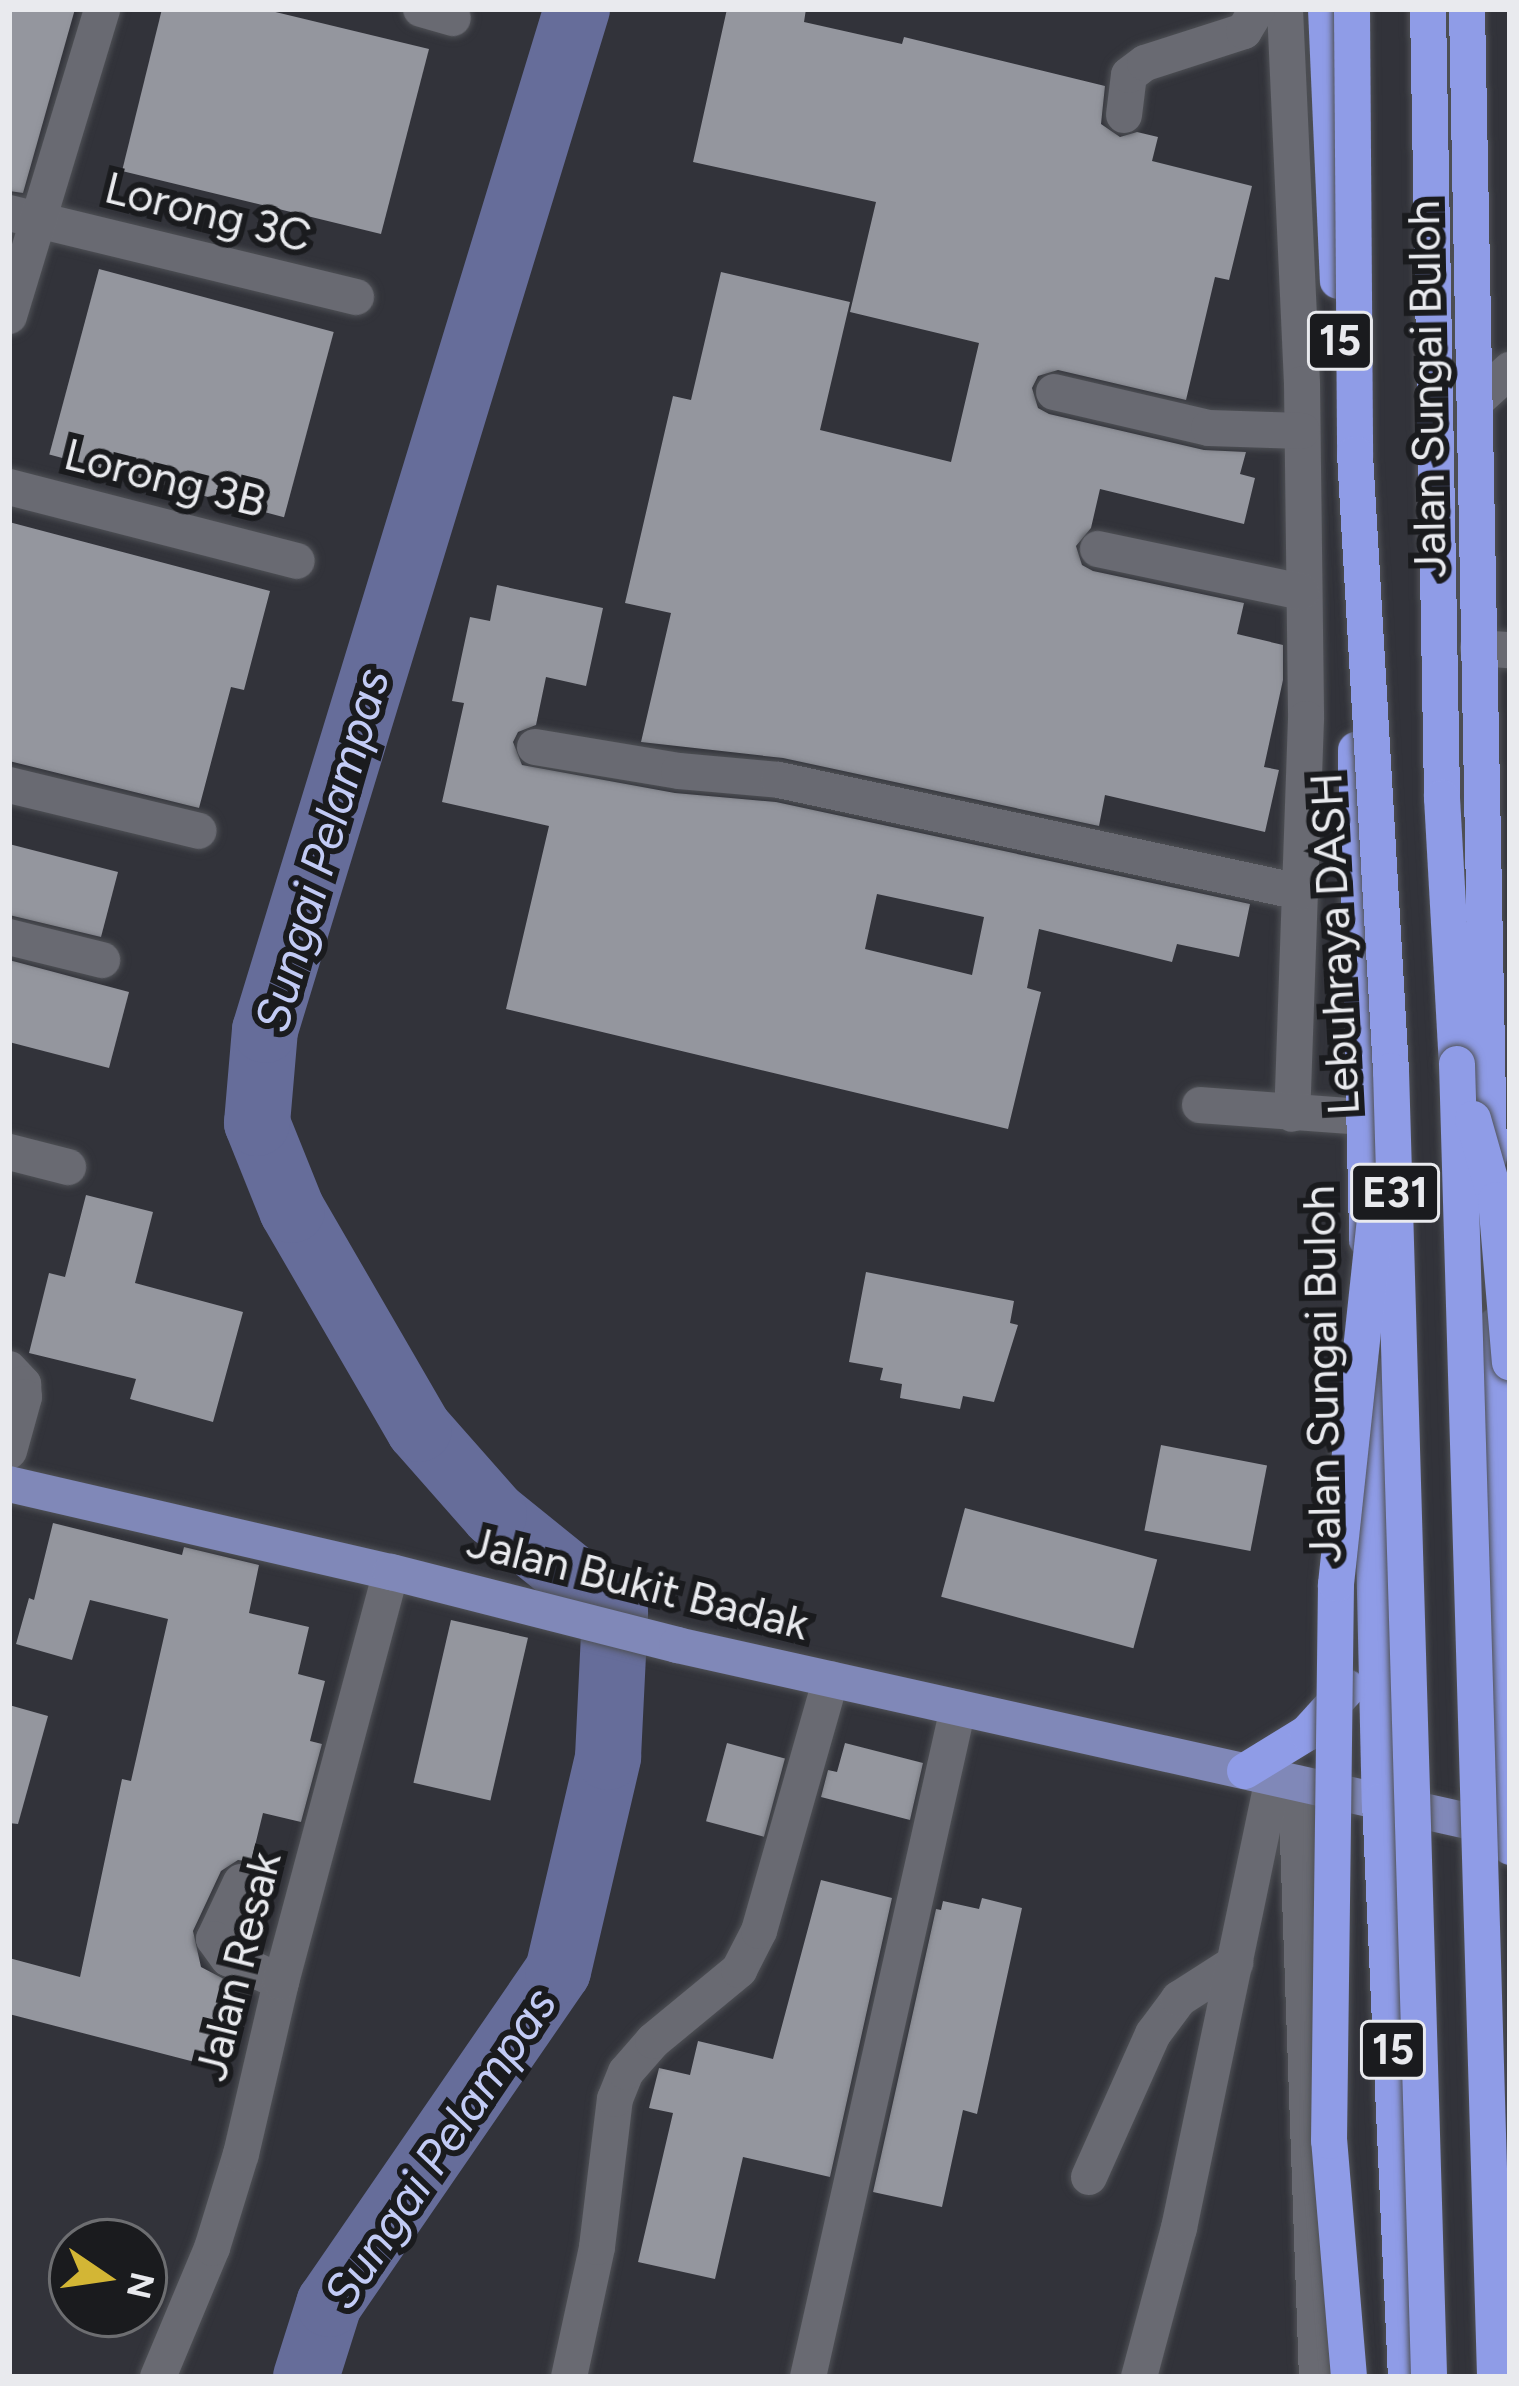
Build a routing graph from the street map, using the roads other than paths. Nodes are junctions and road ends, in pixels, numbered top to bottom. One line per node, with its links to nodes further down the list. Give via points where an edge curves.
1 (102, 9): 8 (street)
2 (1326, 9): 31 (highway, Jalan Sungai Buloh / 15)
3 (1352, 9): 28 (highway, Lebuhraya DASH / E31, bridge, via 1355,454)
4 (1429, 9): 27 (highway, E31, via 1442,798)
5 (1467, 9): 13 (highway, Jalan Sungai Buloh)
6 (1274, 10): 7 (street, via 1244,31 1145,63 1129,75); 14 (street)
7 (1124, 115)
8 (24, 217): 9 (street, Lorong 3C); 10 (street)
9 (356, 297)
10 (9, 316)
11 (1510, 370): 13 (street)
12 (1054, 392): 14 (street, via 1209,428)
13 (1477, 400): 19 (highway, Jalan Sungai Buloh)
14 (1302, 431): 18 (street)
15 (9, 488): 17 (street, Lorong 3B)
16 (1098, 549): 18 (street)
17 (297, 561)
18 (1302, 592): 23 (street)
19 (1494, 649): 25 (highway, Jalan Sungai Buloh)
20 (535, 747): 23 (street, via 779,780)
21 (9, 784): 22 (street)
22 (199, 831)
23 (1300, 892): 30 (street)
24 (9, 937): 26 (street)
25 (1497, 956): 32 (highway, Jalan Sungai Buloh)
26 (102, 960)
27 (1457, 1064): 35 (highway, bridge, via 1496,1200); 60 (highway, E31, bridge)
28 (1391, 1071): 57 (highway, bridge, via 1336,1584 1329,2141); 59 (highway, Lebuhraya DASH / E31, bridge)
29 (1200, 1105): 30 (street)
30 (1292, 1114): 31 (street)
31 (1364, 1118): 40 (highway, Jalan Sungai Buloh / 15)
32 (1499, 1138): 42 (highway, Jalan Sungai Buloh)
33 (9, 1152): 34 (street)
34 (68, 1167)
35 (1510, 1362)
36 (9, 1369): 37 (street, via 24,1397)
37 (9, 1451)
38 (9, 1484): 39 (main road, Jalan Bukit Badak)
39 (391, 1572): 41 (main road, Jalan Bukit Badak); 50 (street, Jalan Resak)
40 (1376, 1643): 44 (highway, via 1358,1676); 45 (highway, Jalan Sungai Buloh / 15)
41 (831, 1679): 43 (main road, Jalan Bukit Badak); 53 (street, via 759,1931 739,1970 653,2042 615,2099 597,2247)
42 (1510, 1706): 46 (highway, Jalan Sungai Buloh)
43 (958, 1708): 44 (main road, Jalan Bukit Badak); 54 (street)
44 (1271, 1777): 45 (main road, Jalan Bukit Badak); 49 (street); 56 (street)
45 (1380, 1801): 46 (main road, Jalan Bukit Badak); 58 (highway, Jalan Sungai Buloh / 15)
46 (1510, 1831): 47 (highway, Jalan Sungai Buloh)
47 (1510, 1847)
48 (241, 1882): 50 (street, via 214,1939 228,1958)
49 (1235, 1963): 51 (street, via 1179,1999 1153,2034); 55 (street)
50 (281, 1982): 52 (street, Jalan Resak, via 212,2248)
51 (1089, 2177)
52 (158, 2377)
53 (569, 2377)
54 (808, 2377)
55 (1139, 2377)
56 (1317, 2377)
57 (1349, 2377)
58 (1406, 2377)
59 (1429, 2377)
60 (1496, 2377)

